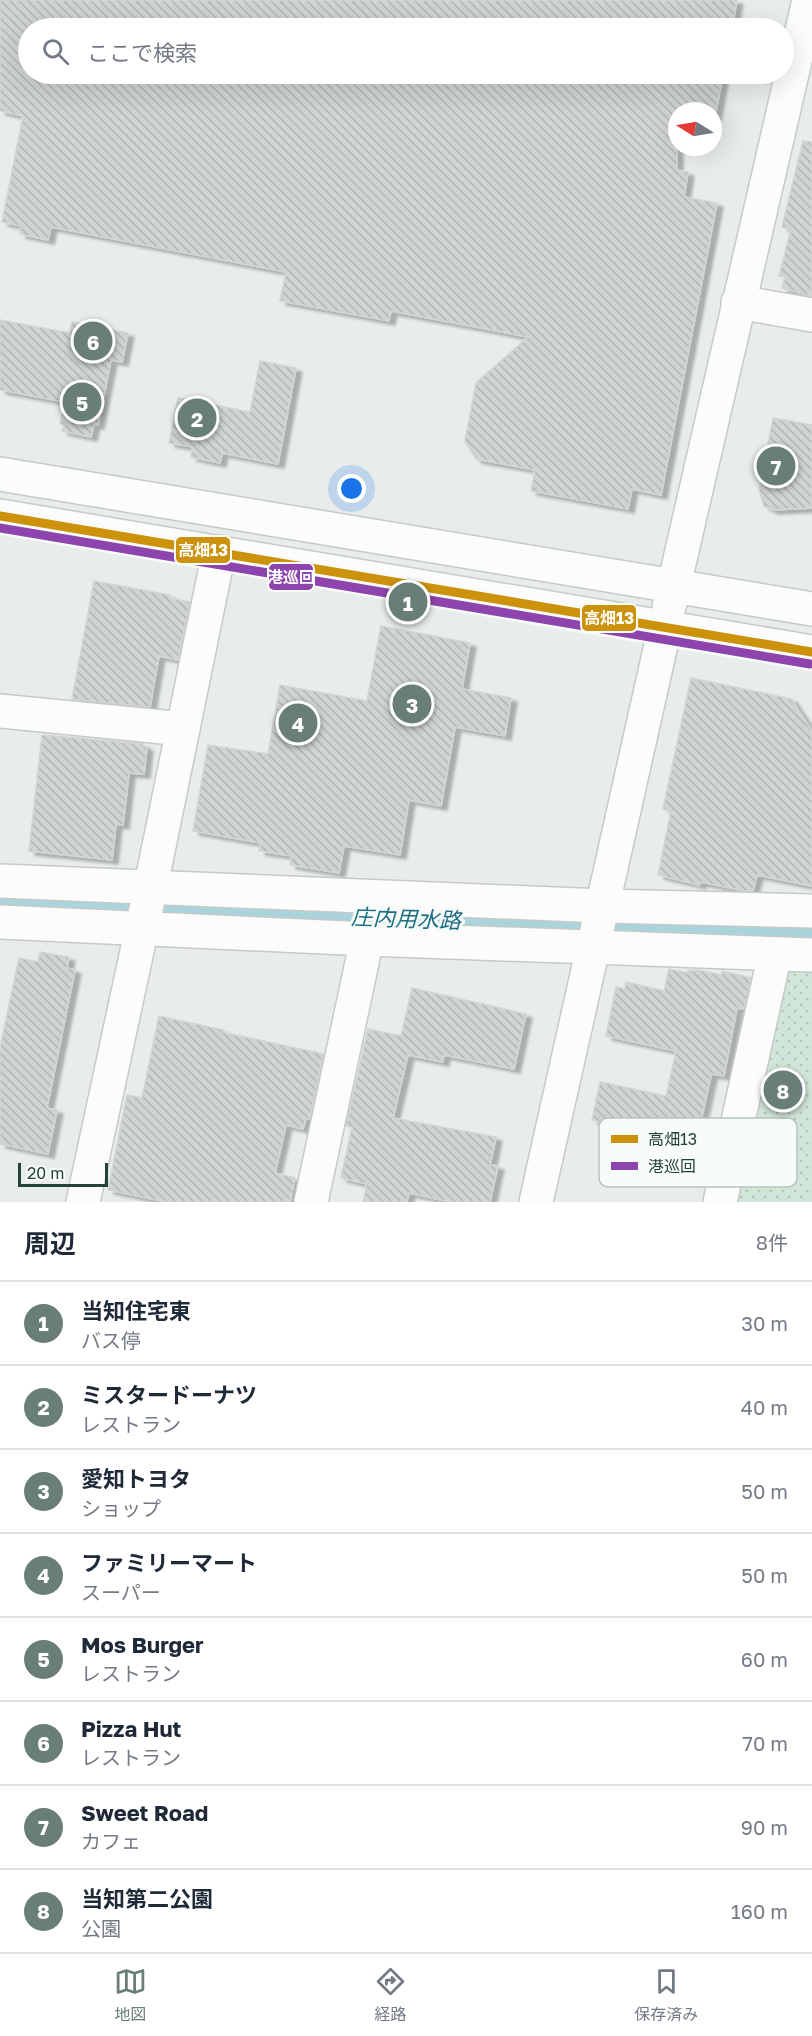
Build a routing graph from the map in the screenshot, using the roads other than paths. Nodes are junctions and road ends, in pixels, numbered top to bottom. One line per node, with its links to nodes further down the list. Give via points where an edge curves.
1 (808, 0): 2 (street)
2 (794, 60)
3 (789, 84): 4 (street)
4 (738, 302): 5 (street); 9 (street)
5 (812, 315)
6 (0, 474): 9 (street)
7 (0, 516): 8 (street)
8 (219, 552): 11 (street); 14 (street)
9 (673, 586): 10 (street); 11 (street)
10 (812, 609)
11 (665, 627): 12 (street); 19 (street)
12 (812, 652)
13 (0, 711): 14 (street)
14 (183, 729): 16 (street)
15 (0, 881): 16 (street)
16 (146, 908): 18 (street); 19 (street); 20 (street); 25 (street)
17 (812, 911): 19 (street)
18 (0, 922)
19 (598, 927): 20 (street); 21 (street); 27 (street)
20 (367, 939): 26 (street)
21 (775, 954): 22 (street); 23 (street)
22 (812, 955)
23 (739, 1118)
24 (723, 1187): 28 (street)
25 (83, 1202)
26 (311, 1202)
27 (536, 1202)
28 (720, 1202)

